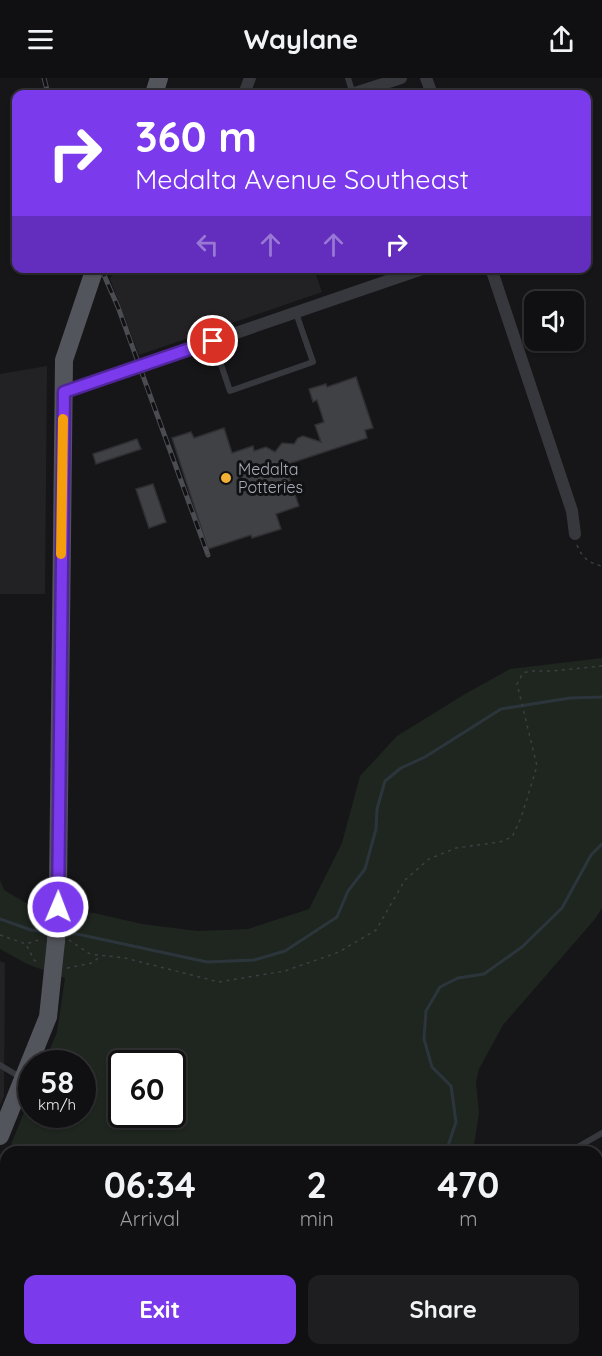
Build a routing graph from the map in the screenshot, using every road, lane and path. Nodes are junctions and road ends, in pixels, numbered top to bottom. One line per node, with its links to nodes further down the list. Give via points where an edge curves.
1 (401, 78): 2 (street)
2 (365, 90)
3 (93, 273): 8 (main road, via 64,360)
4 (411, 273): 6 (street)
5 (493, 273): 9 (street, via 572,511)
6 (296, 313): 7 (street); 7 (lane, via 313,362 230,391)
7 (213, 341): 8 (street)
8 (64, 392): 13 (main road, bridge)
9 (575, 534): 10 (path, via 583,557)
10 (602, 566)
11 (602, 666): 13 (path, via 523,673 517,684 537,766 512,837 456,848 429,859 405,880 376,930 339,952 285,970 219,982 125,958 90,954)
12 (0, 935): 13 (path, via 26,944)
13 (55, 939): 14 (main road, via 48,1017)
14 (35, 1050)
15 (0, 1065): 16 (lane)
16 (18, 1076)
17 (18, 1091): 19 (main road)
18 (602, 1133): 20 (lane)
19 (0, 1136)
20 (579, 1146)

